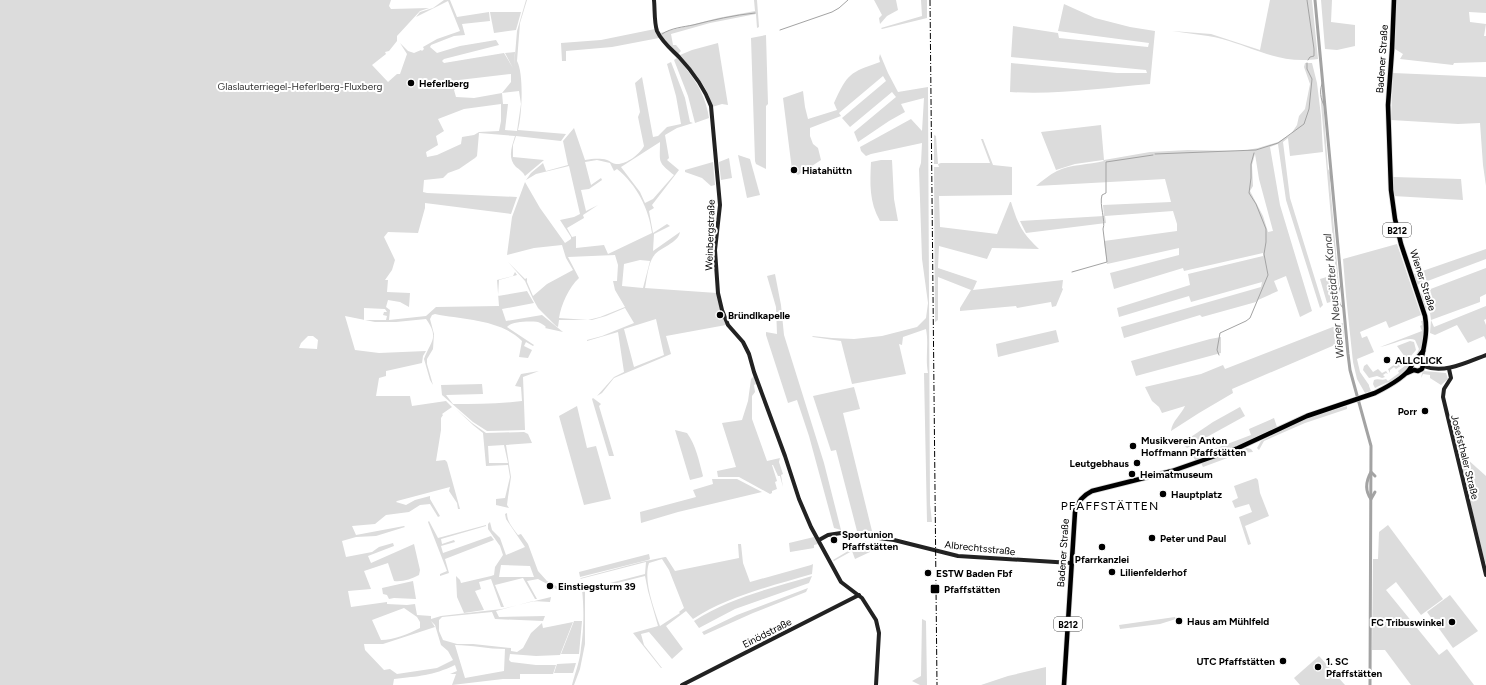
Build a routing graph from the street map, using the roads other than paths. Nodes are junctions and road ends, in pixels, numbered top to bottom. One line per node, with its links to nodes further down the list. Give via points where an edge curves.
1 (654, 0): 9 (main road, Weinbergstraße, via 656,26 661,37 691,70 711,106 720,205 716,258 718,293 722,310 728,325 746,347 799,500)
2 (1394, 0): 3 (main road, Badener Straße / B212)
3 (1388, 120): 5 (main road, Wiener Straße / B212, via 1394,219 1425,316 1427,335)
4 (1486, 355): 7 (main road)
5 (1420, 363): 6 (main road, Wiener Straße / B212, via 1412,363); 6 (main road, Wiener Straße / B212, via 1420,370); 7 (main road, via 1431,369)
6 (1412, 368): 8 (main road, Wiener Straße / B212, via 1384,388 1354,401 1306,416 1245,445)
7 (1449, 368): 11 (main road, Josefsthaler Straße, via 1451,378 1444,388 1442,397)
8 (1197, 462): 10 (main road, Badener Straße / B212, via 1092,491 1084,496 1076,507)
9 (819, 540): 10 (main road, Albrechtsstraße, via 828,535 841,533 894,540 958,556); 12 (main road, Weinbergstraße, via 841,582)
10 (1071, 563): 15 (main road, Badener Straße / B212)
11 (1486, 575)
12 (859, 595): 13 (main road, Einödstraße); 14 (main road, Weinbergstraße, via 866,602 878,626)
13 (682, 685)
14 (876, 685)
15 (1064, 685)

